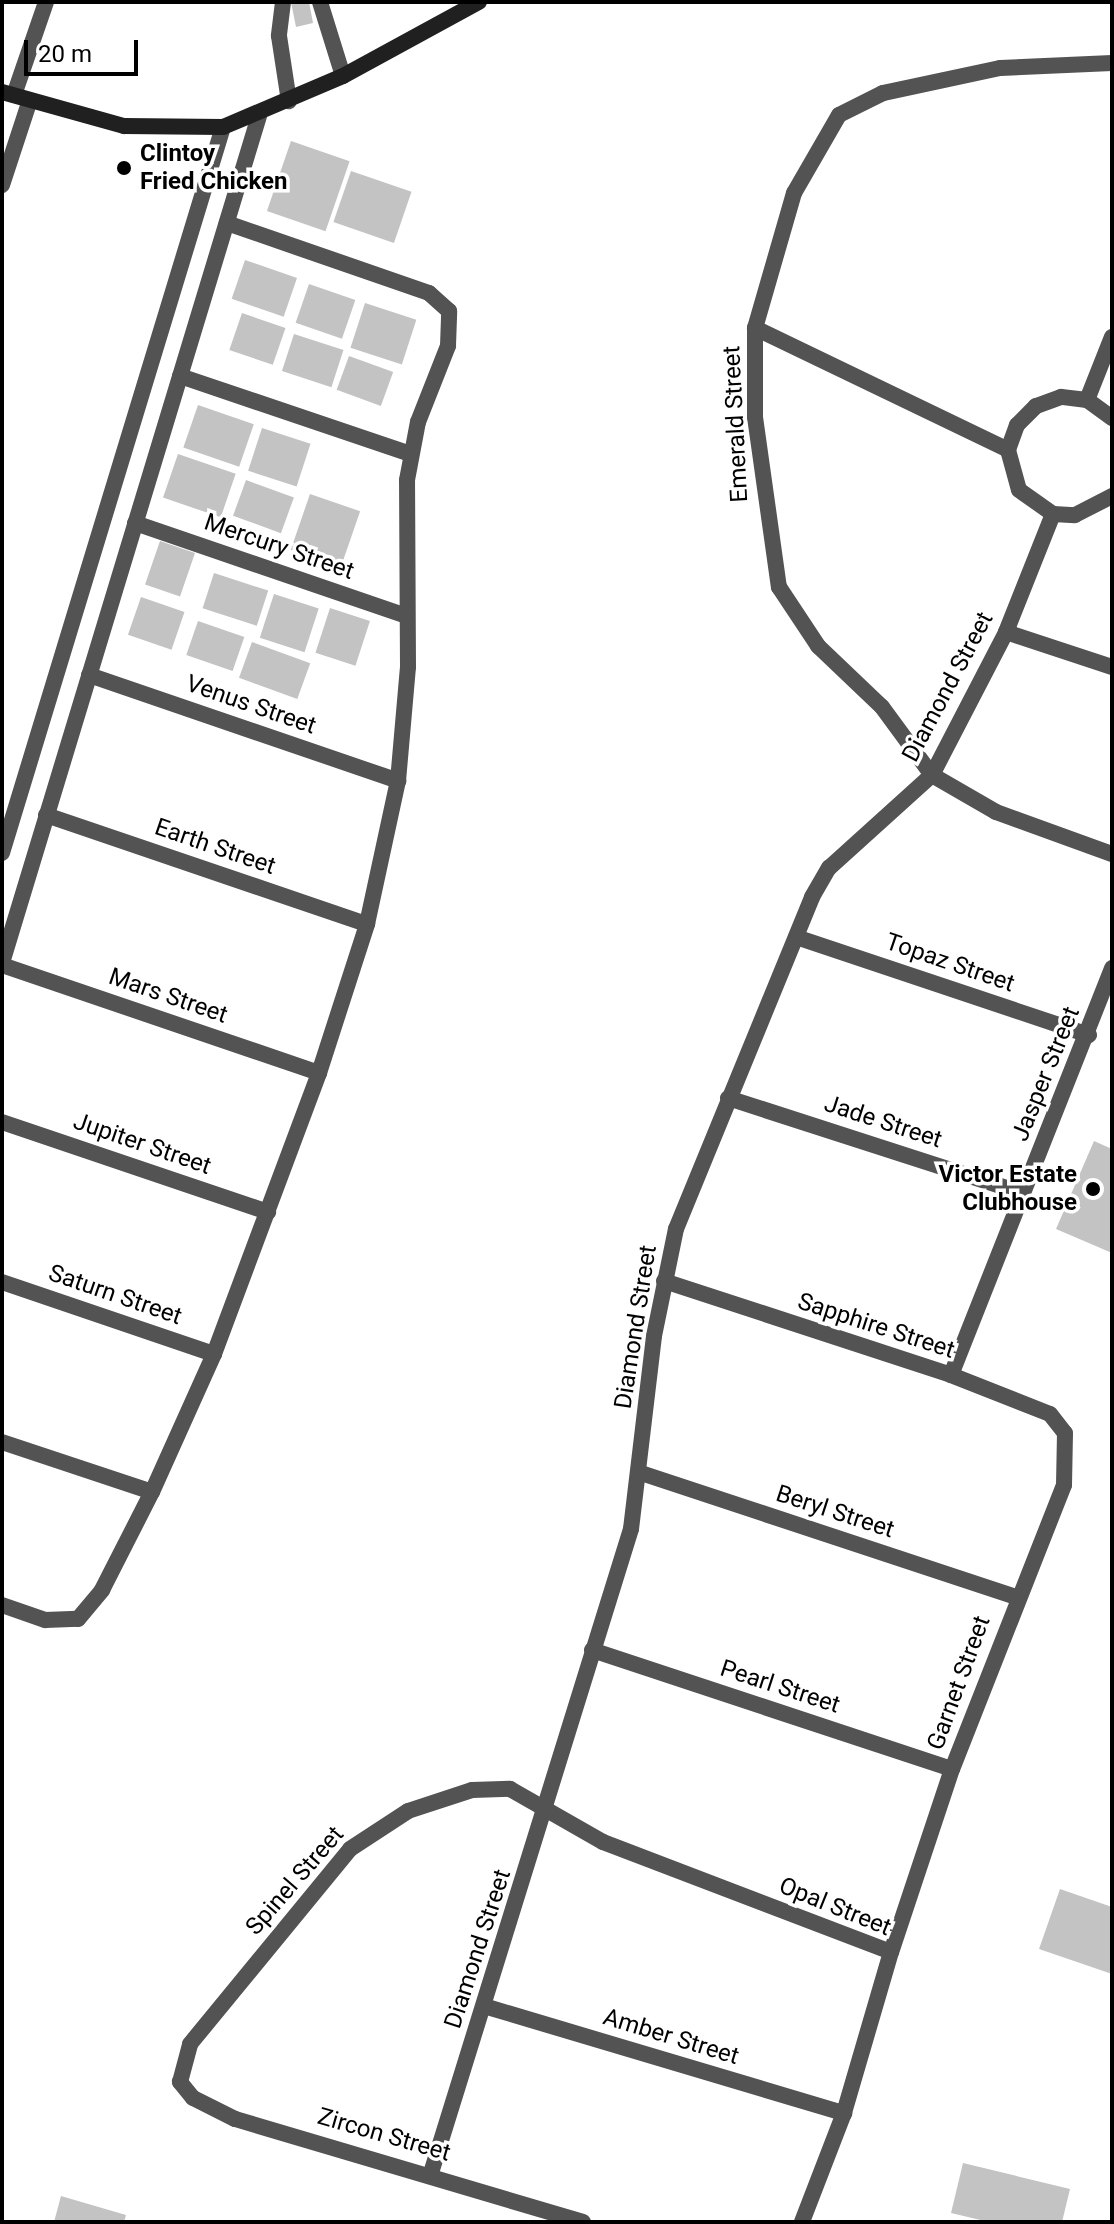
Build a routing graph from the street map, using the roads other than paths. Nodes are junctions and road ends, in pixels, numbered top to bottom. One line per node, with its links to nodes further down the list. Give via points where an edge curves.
1 (46, 2): 7 (street)
2 (283, 2): 8 (street, via 279,36)
3 (320, 2): 6 (street)
4 (479, 2): 6 (street)
5 (1112, 63): 13 (street, Emerald Street, via 1000,68 883,93 839,115 794,193)
6 (343, 76): 8 (street)
7 (15, 96): 10 (street, via 124,126); 11 (street)
8 (289, 101): 9 (street)
9 (259, 116): 10 (street); 12 (street)
10 (223, 127): 30 (street)
11 (2, 185)
12 (227, 223): 15 (street); 19 (street, via 429,293 449,311 448,346)
13 (755, 328): 18 (street); 27 (street, Emerald Street, via 761,485 779,587 818,646 882,707)
14 (1112, 337): 16 (street)
15 (180, 376): 19 (street); 22 (street)
16 (1087, 400): 17 (street); 18 (street, via 1061,397 1036,406 1017,425)
17 (1112, 418)
18 (1008, 450): 21 (street, via 1019,490)
19 (410, 454): 23 (street)
20 (1112, 496): 21 (street, via 1075,515)
21 (1053, 514): 24 (street, Diamond Street)
22 (135, 523): 23 (street, Mercury Street); 26 (street)
23 (407, 616): 28 (street)
24 (1006, 632): 25 (street); 27 (street, Diamond Street)
25 (1112, 667)
26 (89, 675): 28 (street, Venus Street); 29 (street)
27 (932, 775): 31 (street, Emerald Street, via 996,812); 33 (street, Diamond Street, via 829,868)
28 (398, 781): 32 (street)
29 (46, 815): 32 (street, Earth Street); 34 (street)
30 (2, 853)
31 (1112, 854)
32 (367, 924): 37 (street)
33 (796, 937): 36 (street, Topaz Street); 38 (street, Diamond Street)
34 (2, 964): 37 (street, Mars Street)
35 (1112, 968): 36 (street, Jasper Street)
36 (1089, 1035): 40 (street, Jasper Street)
37 (319, 1073): 41 (street)
38 (728, 1098): 40 (street, Jade Street); 42 (street, Diamond Street, via 676,1229)
39 (2, 1122): 41 (street, Jupiter Street)
40 (1023, 1193): 45 (street, Jasper Street)
41 (268, 1212): 44 (street)
42 (664, 1281): 45 (street, Sapphire Street); 48 (street, Diamond Street)
43 (2, 1282): 44 (street, Saturn Street)
44 (214, 1354): 49 (street)
45 (951, 1375): 46 (street, Sapphire Street, via 1050,1414)
46 (1065, 1433): 50 (street, Garnet Street, via 1064,1485)
47 (2, 1442): 49 (street)
48 (638, 1472): 50 (street, Beryl Street); 52 (street, Diamond Street, via 631,1529)
49 (152, 1492): 51 (street, via 102,1590 78,1619 45,1620)
50 (1016, 1597): 53 (street, Garnet Street)
51 (2, 1605)
52 (592, 1650): 53 (street, Pearl Street); 54 (street, Diamond Street)
53 (952, 1769): 55 (street, Garnet Street)
54 (548, 1812): 55 (street, Opal Street, via 603,1842); 56 (street, Diamond Street); 57 (street, Spinel Street, via 491,1787 383,1823 350,1849 214,2012 190,2044)
55 (891, 1952): 58 (street, Opal Street)
56 (484, 2006): 58 (street, Amber Street); 59 (street, Diamond Street)
57 (180, 2082): 59 (street, Zircon Street, via 193,2098 235,2119)
58 (844, 2113): 61 (street, Opal Street)
59 (431, 2173): 60 (street, Zircon Street)
60 (583, 2222)
61 (802, 2222)

